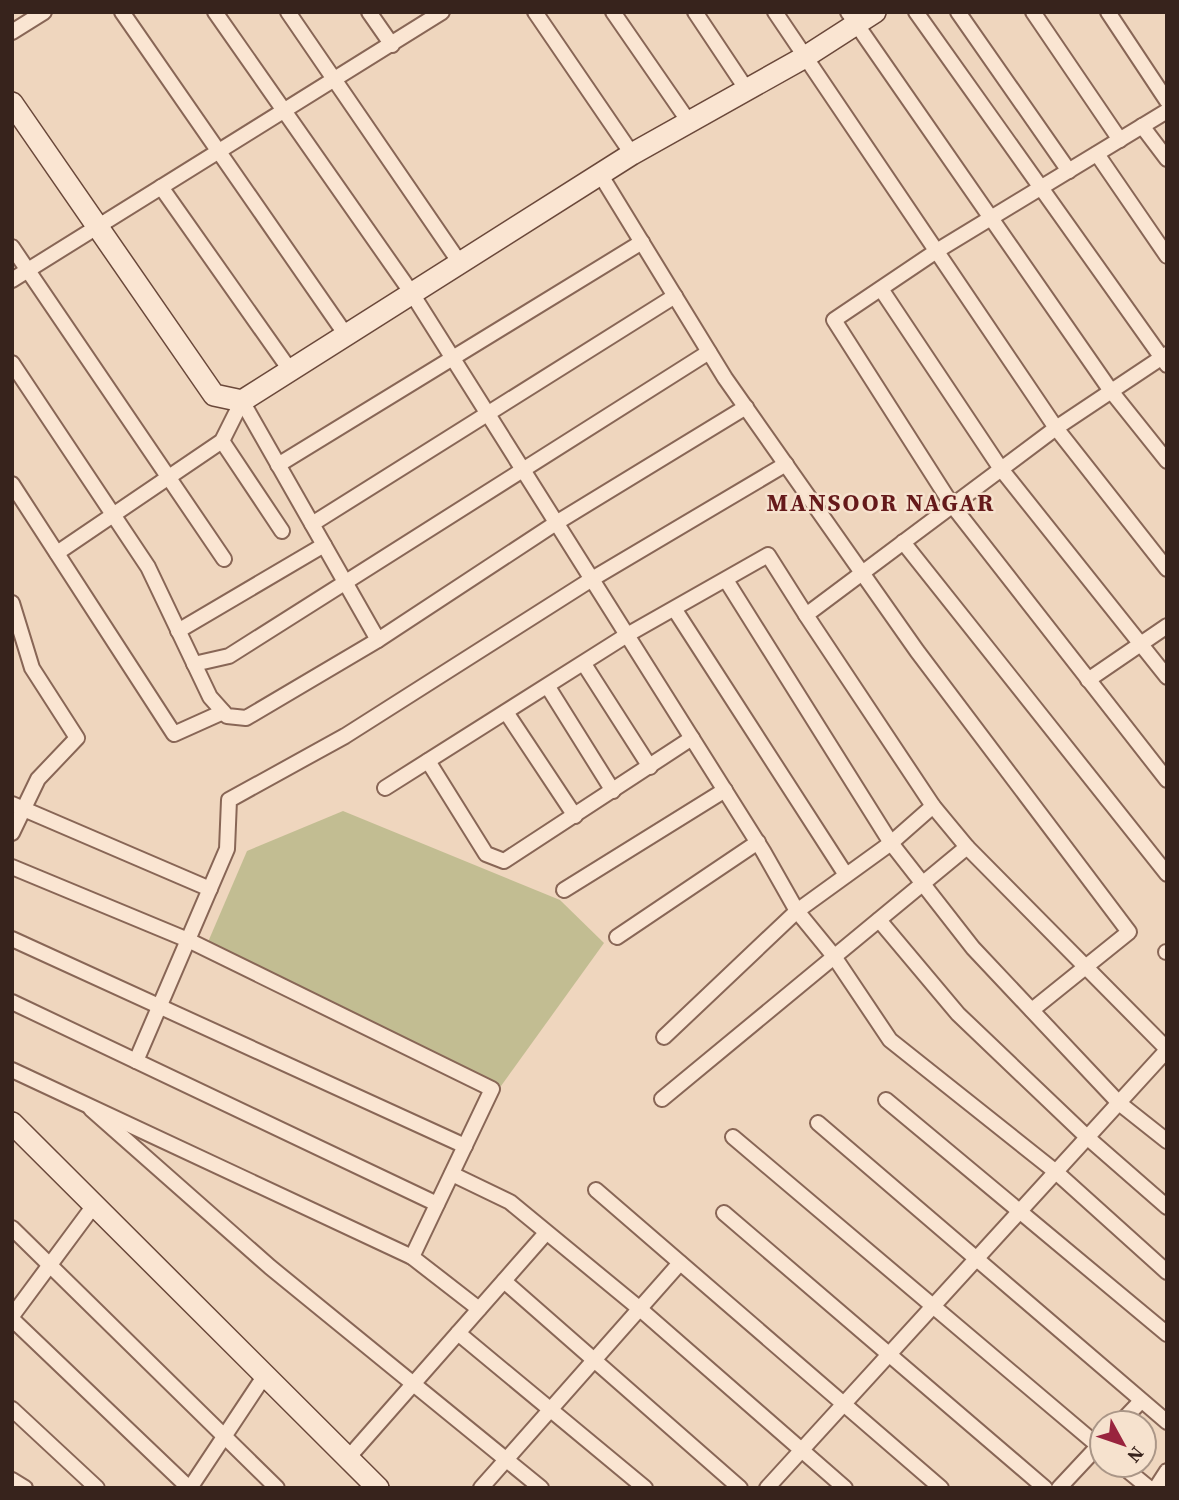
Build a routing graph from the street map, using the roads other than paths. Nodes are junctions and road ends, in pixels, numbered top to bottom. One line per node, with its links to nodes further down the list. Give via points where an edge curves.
1 (122, 12): 29 (street)
2 (215, 12): 24 (street)
3 (288, 12): 20 (street)
4 (369, 12): 18 (street)
5 (442, 12): 18 (street)
6 (535, 12): 30 (street)
7 (613, 12): 26 (street)
8 (695, 12): 21 (street)
9 (775, 12): 19 (street)
10 (875, 12): 16 (street)
11 (916, 12): 36 (street)
12 (958, 12): 33 (street)
13 (1033, 12): 28 (street)
14 (1108, 12): 22 (street)
15 (39, 14): 17 (street)
16 (852, 18): 19 (street); 37 (street)
17 (12, 32)
18 (392, 45): 20 (street)
19 (805, 57): 21 (street); 41 (street)
20 (336, 81): 24 (street); 43 (street)
21 (747, 90): 26 (street)
22 (1167, 101)
23 (12, 103): 38 (street)
24 (284, 111): 29 (street); 47 (street)
25 (1167, 111): 27 (street)
26 (689, 122): 30 (street)
27 (1142, 126): 28 (street); 32 (street)
28 (1120, 140): 31 (street)
29 (219, 152): 35 (street); 49 (street)
30 (632, 154): 34 (street)
31 (1097, 154): 33 (street); 42 (street)
32 (1167, 159)
33 (1069, 171): 36 (street)
34 (600, 174): 39 (street); 43 (street)
35 (161, 187): 38 (street); 54 (street)
36 (1040, 188): 37 (street); 52 (street)
37 (991, 218): 41 (street); 55 (street)
38 (97, 226): 44 (street); 56 (street, via 214,395)
39 (642, 242): 48 (street); 51 (street)
40 (12, 247): 44 (street)
41 (935, 252): 46 (street); 59 (street)
42 (1167, 256)
43 (460, 263): 47 (street)
44 (28, 270): 45 (street); 66 (street)
45 (12, 280)
46 (881, 289): 64 (street); 68 (street, via 834,320)
47 (411, 292): 49 (street); 51 (street)
48 (675, 296): 50 (street); 58 (street)
49 (346, 335): 54 (street)
50 (709, 352): 57 (street); 65 (street)
51 (453, 358): 58 (street); 63 (street)
52 (1165, 359): 55 (street)
53 (12, 363): 69 (street)
54 (290, 370): 56 (street)
55 (1111, 391): 59 (street); 61 (street)
56 (242, 401): 60 (street); 63 (street)
57 (746, 407): 62 (street); 70 (street)
58 (488, 414): 65 (street); 71 (street)
59 (1056, 428): 64 (street); 77 (street)
60 (222, 441): 66 (street); 72 (street)
61 (1167, 461)
62 (786, 464): 78 (street); 79 (street)
63 (278, 465): 71 (street)
64 (1001, 469): 68 (street); 89 (street)
65 (524, 471): 70 (street); 81 (street)
66 (169, 477): 69 (street); 76 (street)
67 (12, 484): 75 (street)
68 (952, 505): 73 (street); 93 (street)
69 (113, 515): 75 (street); 86 (street, via 148,567)
70 (556, 523): 79 (street); 88 (street)
71 (312, 524): 74 (street)
72 (282, 531)
73 (903, 542): 78 (street); 112 (street)
74 (324, 545): 81 (street); 86 (street)
75 (57, 553): 95 (street, via 174,734)
76 (225, 559)
77 (1167, 569)
78 (863, 572): 84 (street); 123 (street, via 917,651 1129,932)
79 (592, 579): 87 (street); 115 (street, via 345,736 229,800 227,849)
80 (726, 580): 83 (street); 84 (street, via 768,555); 109 (street)
81 (346, 584): 88 (street); 90 (street, via 229,656)
82 (13, 608): 104 (street, via 32,668 77,738)
83 (675, 610): 87 (street); 113 (street)
84 (806, 615): 105 (street)
85 (1167, 626): 89 (street)
86 (178, 631): 90 (street)
87 (627, 635): 91 (street); 97 (street)
88 (378, 640): 95 (street, via 246,718 237,720)
89 (1140, 644): 92 (street); 93 (street)
90 (194, 664): 95 (street)
91 (584, 664): 94 (street); 99 (street)
92 (1167, 677)
93 (1088, 680): 100 (street)
94 (548, 687): 96 (street); 103 (street)
95 (223, 712)
96 (506, 712): 98 (street); 106 (street)
97 (692, 738): 99 (street); 102 (street)
98 (428, 761): 101 (street); 106 (street, via 486,854 504,861)
99 (650, 768): 103 (street)
100 (1167, 780)
101 (385, 788)
102 (724, 790): 108 (street); 116 (street)
103 (613, 791): 106 (street)
104 (17, 806): 107 (street); 115 (street)
105 (933, 807): 109 (street); 110 (street)
106 (575, 816)
107 (12, 833)
108 (758, 842): 117 (street); 119 (street)
109 (891, 842): 113 (street); 114 (street)
110 (967, 847): 114 (street); 123 (street)
111 (12, 867): 121 (street)
112 (1167, 874)
113 (846, 875): 117 (street)
114 (923, 884): 118 (street); 126 (street, via 973,948)
115 (210, 889): 121 (street)
116 (564, 890)
117 (797, 911): 122 (street); 127 (street)
118 (879, 920): 122 (street); 138 (street, via 958,1014)
119 (617, 937)
120 (12, 939): 125 (street)
121 (188, 940): 125 (street); 140 (street, via 492,1089)
122 (833, 955): 131 (street); 141 (street, via 890,1040)
123 (1084, 967): 126 (street); 128 (street)
124 (12, 1002): 129 (street)
125 (160, 1006): 129 (street); 140 (street)
126 (1032, 1010): 133 (street)
127 (664, 1037)
128 (1167, 1049): 133 (street)
129 (136, 1061): 145 (street)
130 (12, 1070): 134 (street)
131 (662, 1099)
132 (886, 1100): 148 (street)
133 (1119, 1103): 138 (street); 139 (street)
134 (91, 1109): 151 (street); 166 (street, via 270,1267)
135 (12, 1123): 144 (street)
136 (818, 1123): 152 (street)
137 (733, 1137): 157 (street)
138 (1088, 1139): 141 (street); 146 (street)
139 (1167, 1141)
140 (465, 1146): 142 (street)
141 (1056, 1172): 148 (street); 155 (street)
142 (452, 1174): 145 (street); 150 (street, via 510,1202)
143 (596, 1190): 153 (street)
144 (95, 1204): 154 (street); 165 (street)
145 (438, 1204): 151 (street)
146 (1167, 1208)
147 (724, 1213): 163 (street)
148 (1018, 1213): 152 (street); 162 (street)
149 (12, 1228): 154 (street)
150 (546, 1233): 156 (street); 159 (street)
151 (412, 1257): 158 (street)
152 (976, 1261): 157 (street); 167 (street)
153 (680, 1263): 159 (street); 168 (street)
154 (51, 1264): 160 (street); 174 (street)
155 (1167, 1272)
156 (504, 1281): 158 (street); 164 (street)
157 (932, 1308): 163 (street); 173 (street)
158 (479, 1309): 161 (street)
159 (640, 1309): 164 (street); 175 (street)
160 (12, 1317): 183 (street)
161 (458, 1333): 166 (street); 170 (street)
162 (1167, 1334)
163 (887, 1356): 168 (street); 193 (street)
164 (594, 1360): 170 (street); 189 (street)
165 (265, 1375): 174 (street); 176 (street)
166 (415, 1382): 176 (street); 177 (street)
167 (1141, 1401): 171 (street); 172 (street)
168 (843, 1404): 175 (street); 192 (street)
169 (12, 1409): 182 (street)
170 (552, 1409): 177 (street); 188 (street)
171 (1133, 1409)
172 (1167, 1422)
173 (1088, 1435)
174 (225, 1436): 183 (street); 184 (street)
175 (800, 1451): 190 (street); 191 (street)
176 (348, 1458): 185 (street)
177 (507, 1459): 186 (street); 187 (street)
178 (1088, 1459): 194 (street)
179 (1167, 1471): 195 (street)
180 (12, 1480): 181 (street)
181 (25, 1488)
182 (97, 1488)
183 (189, 1488)
184 (277, 1488)
185 (379, 1488)
186 (481, 1488)
187 (541, 1488)
188 (645, 1488)
189 (740, 1488)
190 (767, 1488)
191 (845, 1488)
192 (941, 1488)
193 (1045, 1488)
194 (1059, 1488)
195 (1156, 1488)

